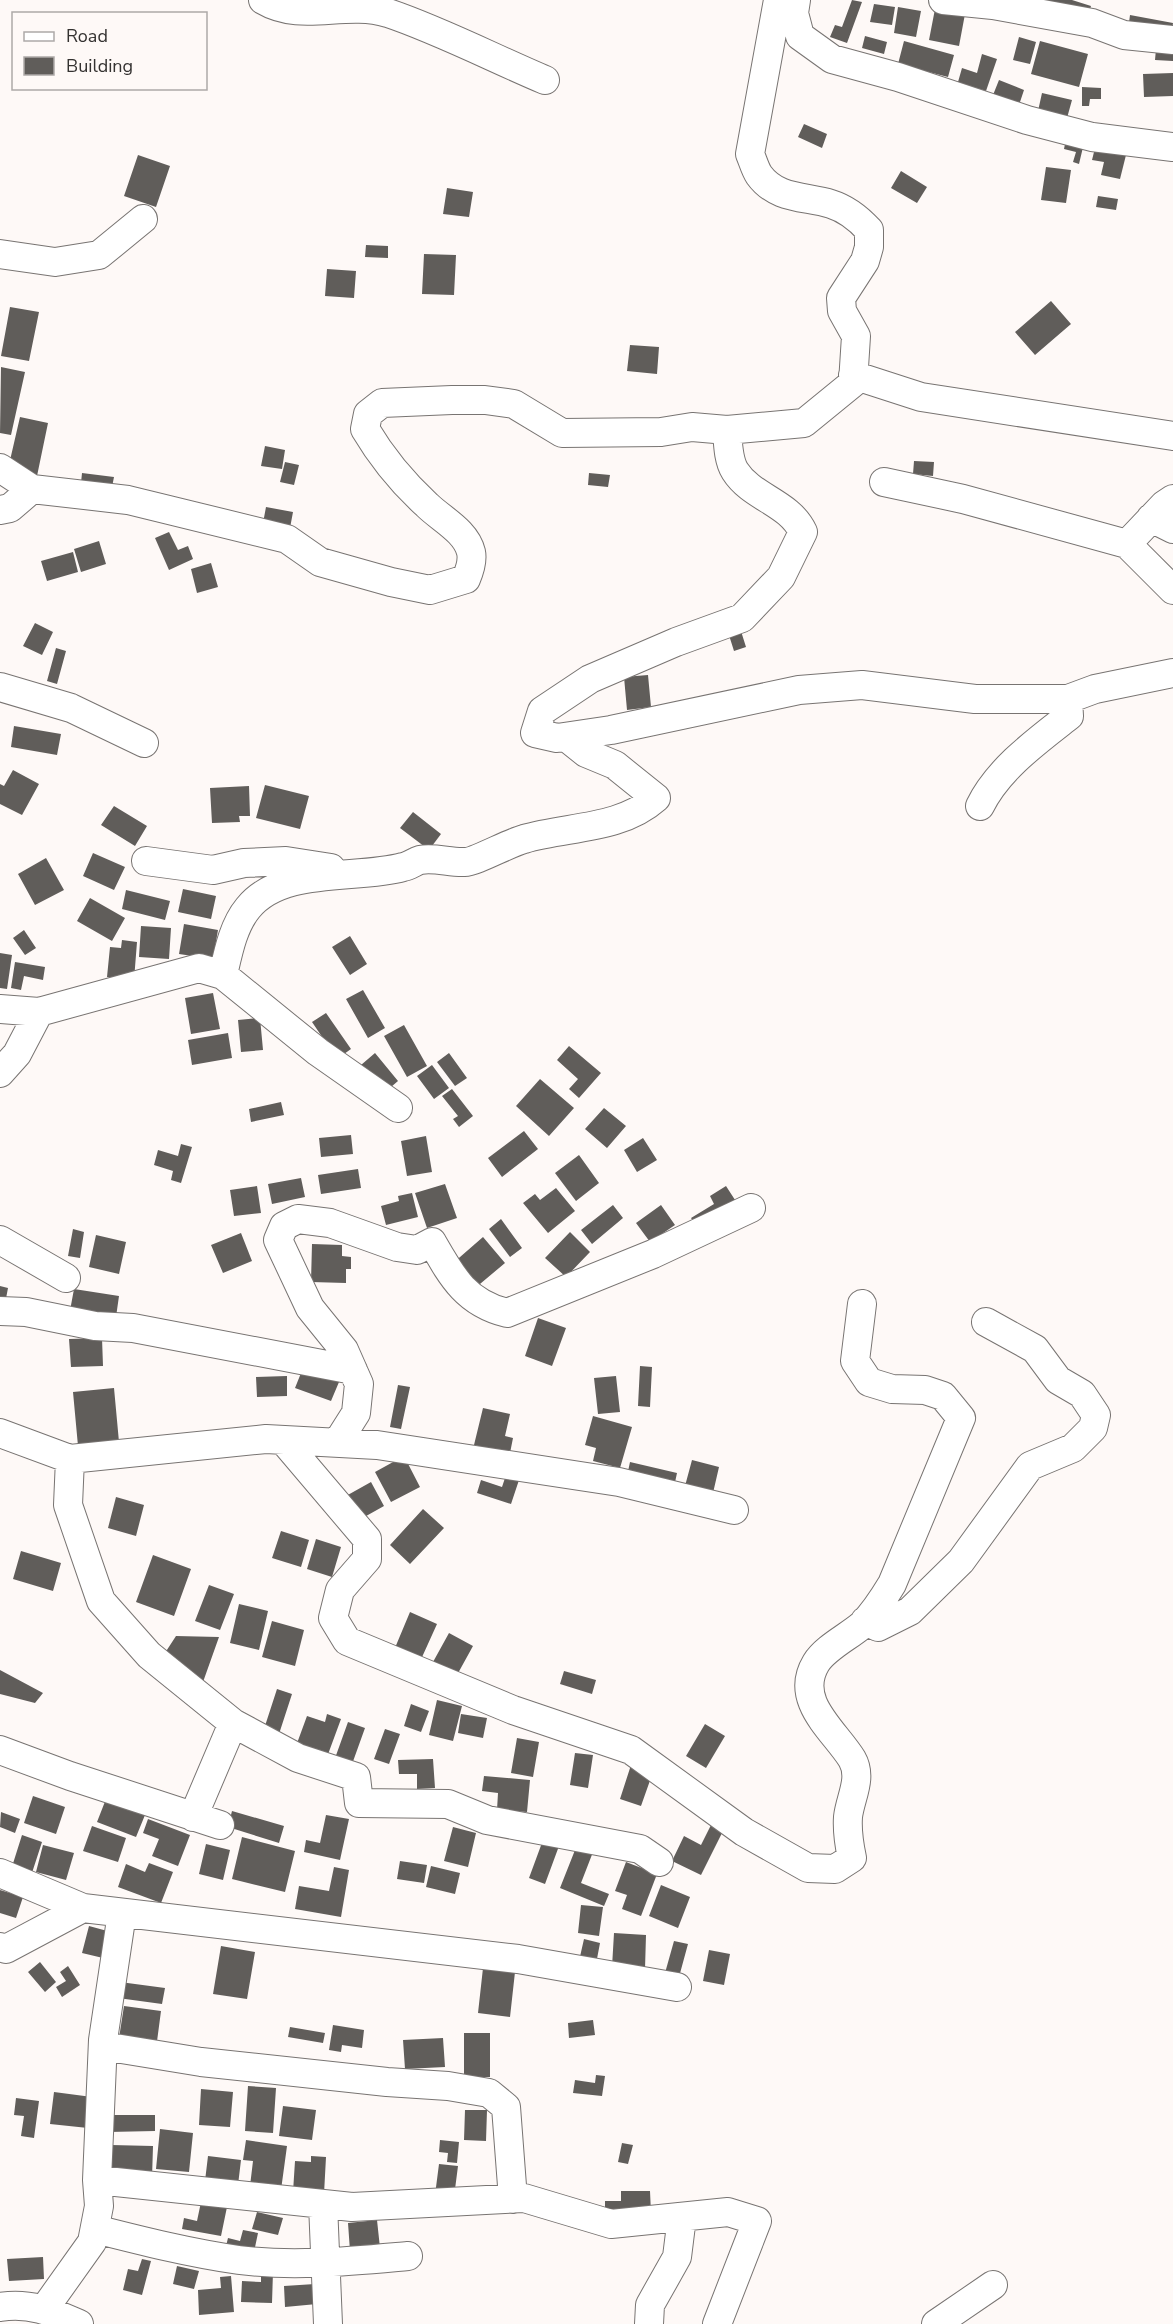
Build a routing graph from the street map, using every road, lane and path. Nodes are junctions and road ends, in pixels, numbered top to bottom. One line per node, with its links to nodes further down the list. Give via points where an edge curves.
1 (263, 0): 7 (street, via 278,9 297,12 344,7 387,13)
2 (778, 0): 11 (street, via 750,154 759,176 776,190 848,211 869,230 865,261 841,298 856,336)
3 (796, 0): 8 (street, via 794,13 800,36 832,59 1048,126 1092,137)
4 (943, 0): 5 (street)
5 (1096, 11): 6 (street, via 1124,35)
6 (1173, 40)
7 (545, 80)
8 (1173, 147)
9 (143, 219): 10 (street, via 99,255 55,262)
10 (0, 254)
11 (854, 375): 12 (street, via 853,383 804,423); 13 (street, via 921,397)
12 (727, 430): 16 (street, via 692,427 661,432 562,433 514,404 485,400 382,403 368,414 365,429 370,438 426,505 455,528 471,553 466,579 430,590 320,562 287,539 128,500); 25 (street, via 735,471 751,488 797,519 803,532 782,577 742,618 590,679 542,711 535,733)
13 (1173, 436)
14 (0, 468): 16 (street)
15 (884, 482): 20 (street, via 963,499)
16 (32, 489): 18 (street, via 10,508)
17 (1173, 499): 19 (street)
18 (0, 510)
19 (1162, 524): 20 (street)
20 (1127, 544): 21 (street)
21 (1173, 590)
22 (1173, 673): 24 (street, via 1095,689)
23 (0, 687): 26 (street, via 71,708)
24 (1068, 699): 25 (street, via 975,699 862,685 799,690); 27 (street, via 1069,716 1028,748 986,794)
25 (566, 737): 29 (street, via 586,753 615,765 656,798 642,810 612,821 525,838 467,862 421,860 403,867)
26 (144, 743)
27 (980, 806)
28 (146, 861): 29 (street, via 213,870 244,863 286,861 326,866)
29 (347, 874): 30 (street, via 289,882 264,894 248,908 231,941)
30 (223, 975): 32 (street, via 199,968); 34 (street, via 318,1052)
31 (0, 1009): 32 (street)
32 (39, 1012): 33 (street, via 17,1054)
33 (0, 1073)
34 (398, 1108)
35 (751, 1208): 41 (street, via 652,1254 507,1313 486,1307 471,1297 449,1273 432,1242 417,1250 397,1247 330,1223 298,1219 284,1226 278,1240 310,1308 344,1350)
36 (0, 1240): 37 (street)
37 (66, 1278)
38 (862, 1304): 47 (street, via 855,1361 869,1382 943,1396 961,1418 892,1584)
39 (0, 1311): 41 (street, via 133,1328)
40 (986, 1322): 47 (street, via 1035,1349 1058,1380 1082,1394 1096,1415 1093,1428 1073,1448 1030,1466 961,1561 909,1611 878,1627)
41 (353, 1370): 44 (street, via 359,1384 356,1413)
42 (0, 1433): 45 (street)
43 (283, 1440): 44 (street); 45 (street); 47 (street, via 367,1539 367,1559 340,1590 333,1618 347,1641 513,1710 631,1750 744,1832 808,1868 835,1869 852,1858 847,1835 857,1780 853,1760 830,1733 811,1700 810,1680 816,1662)
44 (337, 1443): 46 (street, via 377,1445 619,1482)
45 (70, 1459): 48 (street, via 68,1505 101,1601 149,1655)
46 (734, 1510)
47 (865, 1621)
48 (233, 1723): 49 (street, via 207,1821); 50 (street, via 298,1758 356,1777 359,1803 448,1803 487,1821 640,1849)
49 (0, 1750)
50 (659, 1862)
51 (0, 1873): 52 (street)
52 (83, 1908): 53 (street); 54 (street, via 6,1949)
53 (122, 1913): 55 (street, via 518,1959); 56 (street)
54 (0, 1947)
55 (677, 1987)
56 (103, 2046): 57 (street); 58 (street, via 201,2062 489,2093 506,2107)
57 (97, 2180): 59 (street); 61 (street, via 99,2206)
58 (513, 2199): 59 (street, via 352,2207); 60 (street, via 524,2198 611,2224)
59 (323, 2204): 63 (street)
60 (682, 2217): 69 (street, via 677,2257 650,2305); 70 (street, via 728,2212 757,2221)
61 (95, 2229): 63 (street, via 160,2246 240,2260); 66 (street, via 92,2242)
62 (408, 2256): 63 (street)
63 (327, 2264): 68 (street)
64 (993, 2285): 71 (street)
65 (0, 2307): 66 (street)
66 (45, 2308): 67 (street)
67 (79, 2324)
68 (328, 2324)
69 (649, 2324)
70 (717, 2324)
71 (936, 2324)

